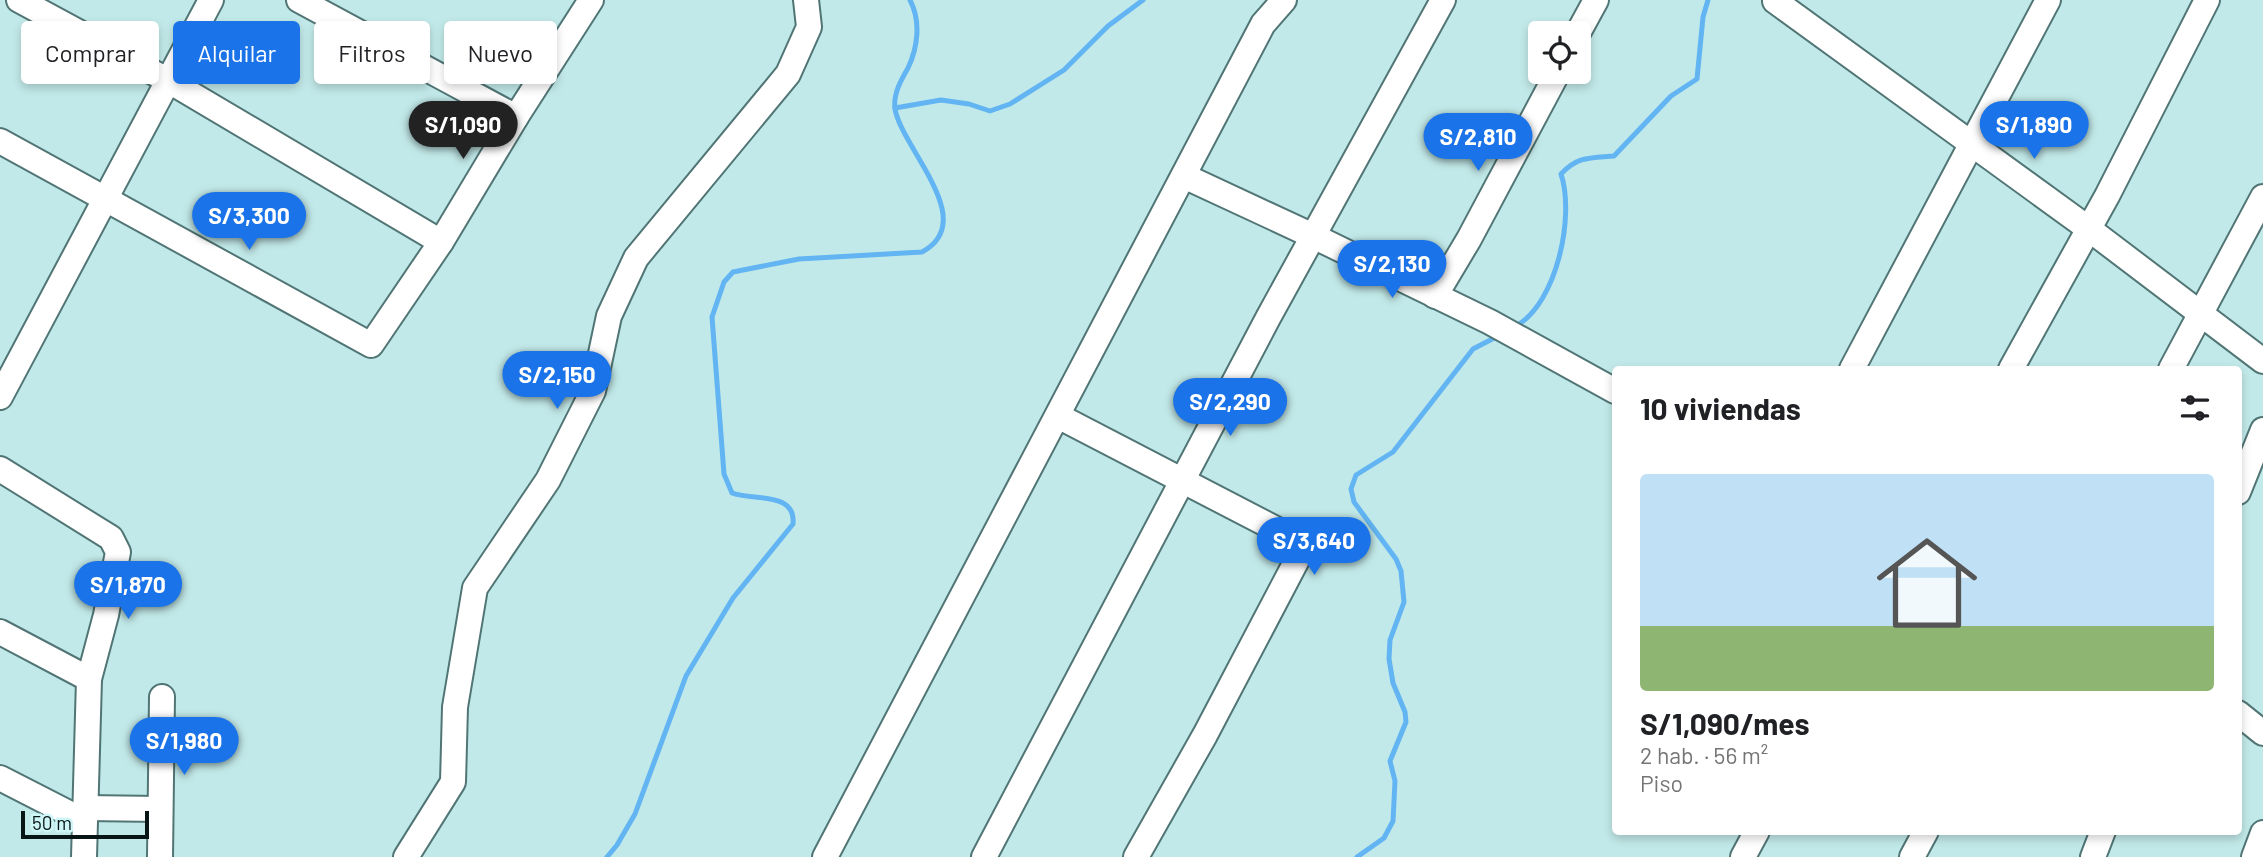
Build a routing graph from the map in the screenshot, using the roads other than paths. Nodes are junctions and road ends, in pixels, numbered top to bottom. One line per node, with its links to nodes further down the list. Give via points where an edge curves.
1 (19, 0): 13 (street)
2 (211, 0): 13 (street)
3 (299, 0): 15 (street)
4 (591, 0): 15 (street)
5 (806, 0): 51 (street, via 809,27 788,74 636,258 609,316 593,391 548,480 475,588 455,706 453,782)
6 (1284, 0): 18 (street, via 1263,24)
7 (1443, 0): 22 (street)
8 (1596, 0): 12 (street)
9 (2048, 0): 17 (street)
10 (2207, 0): 21 (street)
11 (1775, 1): 17 (street)
12 (1585, 21)
13 (169, 81): 20 (street); 23 (street)
14 (1552, 84): 24 (street)
15 (516, 117): 23 (street)
16 (0, 141): 20 (street)
17 (1971, 143): 21 (street); 27 (street)
18 (1184, 176): 22 (street); 32 (street)
19 (2263, 197): 25 (street)
20 (105, 198): 23 (street, via 371,345); 31 (street)
21 (2089, 229): 25 (street); 28 (street)
22 (1313, 236): 24 (street); 35 (street)
23 (441, 242)
24 (1435, 296): 30 (street)
25 (2201, 314): 26 (street); 29 (street)
26 (2263, 361)
27 (1854, 366)
28 (2013, 366)
29 (2173, 366)
30 (1612, 389)
31 (0, 397)
32 (1058, 416): 35 (street); 52 (street)
33 (2263, 430): 36 (street)
34 (0, 470): 38 (street, via 111,538 118,552)
35 (1182, 481): 53 (street); 54 (street, via 1295,539 1298,558)
36 (2242, 482)
37 (0, 632): 38 (street)
38 (89, 679): 44 (street)
39 (162, 697): 43 (street)
40 (2242, 716): 41 (street)
41 (2263, 733)
42 (0, 778): 44 (street)
43 (160, 809): 44 (street); 50 (street)
44 (85, 814): 49 (street)
45 (2263, 833): 58 (street)
46 (1755, 835): 55 (street)
47 (1924, 835): 56 (street)
48 (2102, 835): 57 (street)
49 (84, 857)
50 (160, 857)
51 (406, 857)
52 (825, 857)
53 (984, 857)
54 (1136, 857)
55 (1743, 857)
56 (1912, 857)
57 (2093, 857)
58 (2254, 857)

